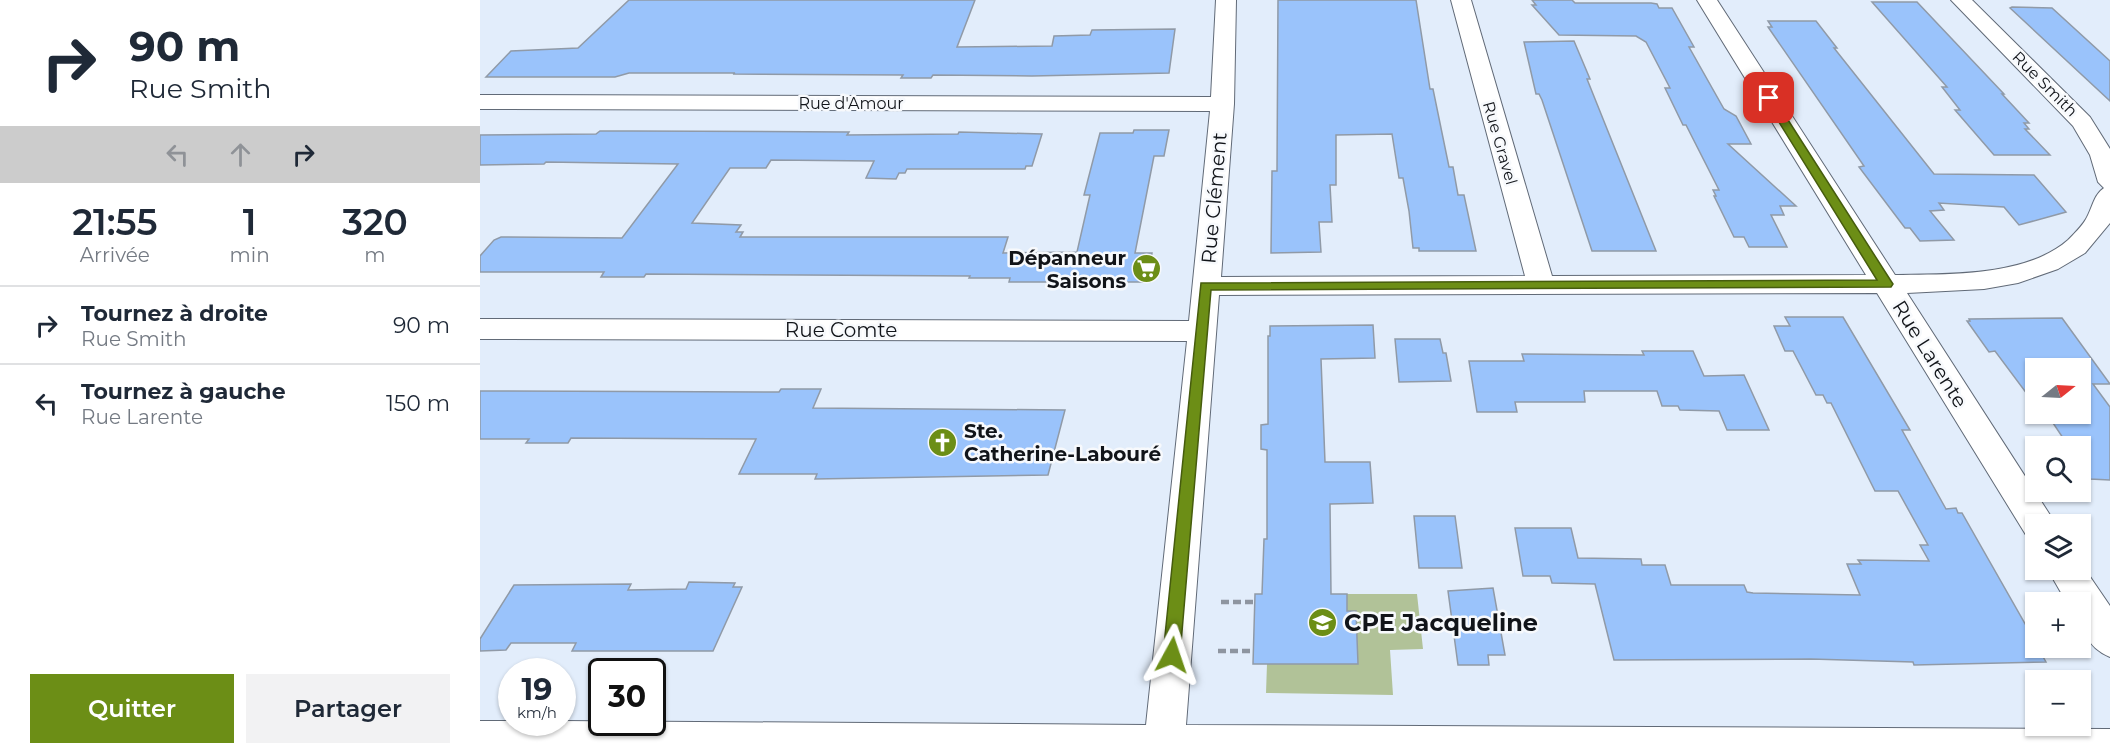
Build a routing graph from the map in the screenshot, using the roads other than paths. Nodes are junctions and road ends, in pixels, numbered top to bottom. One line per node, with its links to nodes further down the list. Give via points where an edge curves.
1 (1226, 0): 6 (street, Rue Clément)
2 (1461, 0): 10 (street, Rue Gravel)
3 (1707, 0): 9 (street, Rue Larente)
4 (1961, 0): 7 (street, Rue Smith, via 2082,122 2102,155)
5 (480, 102): 6 (street, Rue d'Amour)
6 (1223, 104): 11 (street, Rue Clément)
7 (2110, 182)
8 (2110, 194): 9 (street, via 2093,232 2055,261 1981,280)
9 (1886, 284): 10 (street); 14 (street, Rue Larente)
10 (1541, 285): 11 (street)
11 (1206, 286): 13 (street, Rue Clément)
12 (480, 329): 13 (street, Rue Comte)
13 (1202, 332): 19 (street, Rue Clément)
14 (2031, 514)
15 (2072, 580): 16 (street)
16 (2110, 639)
17 (480, 741): 19 (street)
18 (2110, 749): 19 (street)
19 (1164, 750)

